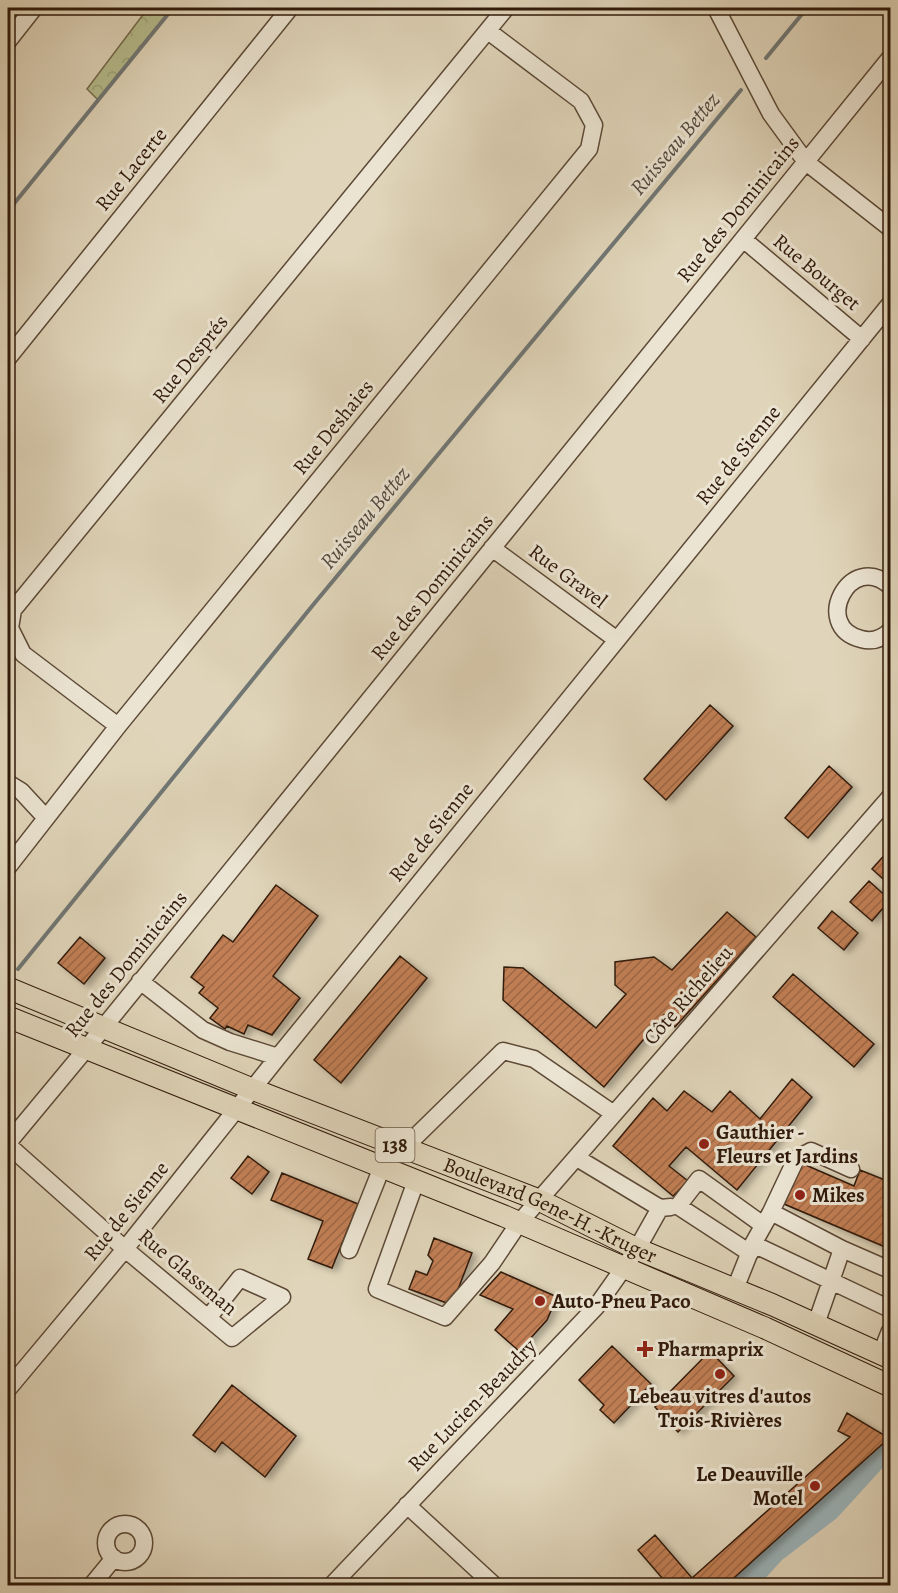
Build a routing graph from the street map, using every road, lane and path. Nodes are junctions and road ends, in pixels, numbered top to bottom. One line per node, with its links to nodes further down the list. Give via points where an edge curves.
1 (34, 8): 6 (street)
2 (290, 8): 13 (street, Rue Lacerte)
3 (506, 8): 5 (street, Rue Després)
4 (716, 8): 8 (street, via 771,114)
5 (488, 31): 18 (street, Rue Deshaies, via 581,101 594,124 589,149); 18 (street, Rue Després, via 14,610 10,628 23,654)
6 (8, 41)
7 (891, 58): 8 (street, Rue des Dominicains)
8 (806, 162): 9 (street); 10 (street, Rue des Dominicains)
9 (891, 228)
10 (743, 239): 12 (street, Rue Bourget); 14 (street, Rue des Dominicains)
11 (891, 304): 12 (street, Rue de Sienne)
12 (862, 339): 17 (street, Rue de Sienne)
13 (8, 358)
14 (492, 548): 17 (street, Rue Gravel); 23 (street, Rue des Dominicains)
15 (891, 586): 16 (street, via 876,578 856,580 840,594 837,604 841,624 856,638 876,640)
16 (891, 632)
17 (617, 640): 28 (street, Rue de Sienne)
18 (118, 726): 21 (street, Rue Deshaies)
19 (8, 783): 21 (street)
20 (891, 797): 31 (street, Côte Richelieu)
21 (46, 818): 22 (street, Rue Deshaies)
22 (8, 867)
23 (140, 981): 26 (street, Rue des Dominicains); 28 (street, via 203,1030)
24 (8, 988): 26 (main road, Boulevard Gene-H.-Kruger / 138)
25 (8, 1017): 27 (main road, Boulevard Gene-H.-Kruger / 138)
26 (103, 1027): 27 (street, Rue des Dominicains); 29 (main road, Boulevard Gene-H.-Kruger / 138)
27 (86, 1049): 30 (main road, Boulevard Gene-H.-Kruger / 138); 32 (street, Rue des Dominicains)
28 (278, 1057): 29 (street, Rue de Sienne)
29 (252, 1089): 30 (street, Rue de Sienne); 33 (main road, Boulevard Gene-H.-Kruger / 138)
30 (236, 1108): 35 (main road, Boulevard Gene-H.-Kruger / 138); 43 (street, Rue de Sienne)
31 (614, 1114): 33 (street, via 534,1059 503,1051); 34 (street, Côte Richelieu)
32 (8, 1144): 43 (street, Rue Glassman)
33 (404, 1148): 38 (main road, Boulevard Gene-H.-Kruger / 138)
34 (577, 1158): 38 (street, Côte Richelieu); 40 (street)
35 (382, 1167): 37 (main road, Boulevard Gene-H.-Kruger / 138); 47 (street)
36 (851, 1168): 41 (street, via 806,1152 796,1159)
37 (416, 1181): 42 (main road, Boulevard Gene-H.-Kruger / 138); 42 (street, Côte Richelieu, via 377,1288 445,1317 492,1263)
38 (539, 1200): 42 (street, Côte Richelieu); 44 (main road, Boulevard Gene-H.-Kruger / 138)
39 (678, 1206): 40 (street); 41 (street, via 699,1179); 45 (street)
40 (660, 1208): 44 (street, Rue Lucien-Beaudry)
41 (767, 1218): 45 (street); 46 (street)
42 (519, 1223): 48 (main road, Boulevard Gene-H.-Kruger / 138)
43 (125, 1249): 53 (street, Rue Glassman); 58 (street, Rue de Sienne)
44 (637, 1249): 48 (street, Rue Lucien-Beaudry); 51 (main road, Boulevard Gene-H.-Kruger / 138)
45 (751, 1249): 50 (street); 51 (street)
46 (842, 1249): 49 (street); 50 (street)
47 (349, 1250)
48 (624, 1268): 57 (main road, Boulevard Gene-H.-Kruger / 138); 59 (street, Rue Lucien-Beaudry, via 596,1307)
49 (891, 1270)
50 (831, 1281): 52 (street); 54 (street)
51 (735, 1289): 54 (main road, Boulevard Gene-H.-Kruger / 138)
52 (891, 1310)
53 (208, 1318): 53 (street, Rue Glassman, via 231,1338 282,1297 240,1278)
54 (816, 1324): 56 (main road, Boulevard Gene-H.-Kruger / 138)
55 (891, 1331): 56 (street)
56 (886, 1356)
57 (891, 1386)
58 (8, 1389)
59 (407, 1505): 62 (street, Rue Lucien-Beaudry); 63 (street)
60 (114, 1558): 61 (street)
61 (91, 1586)
62 (331, 1586)
63 (495, 1586)

